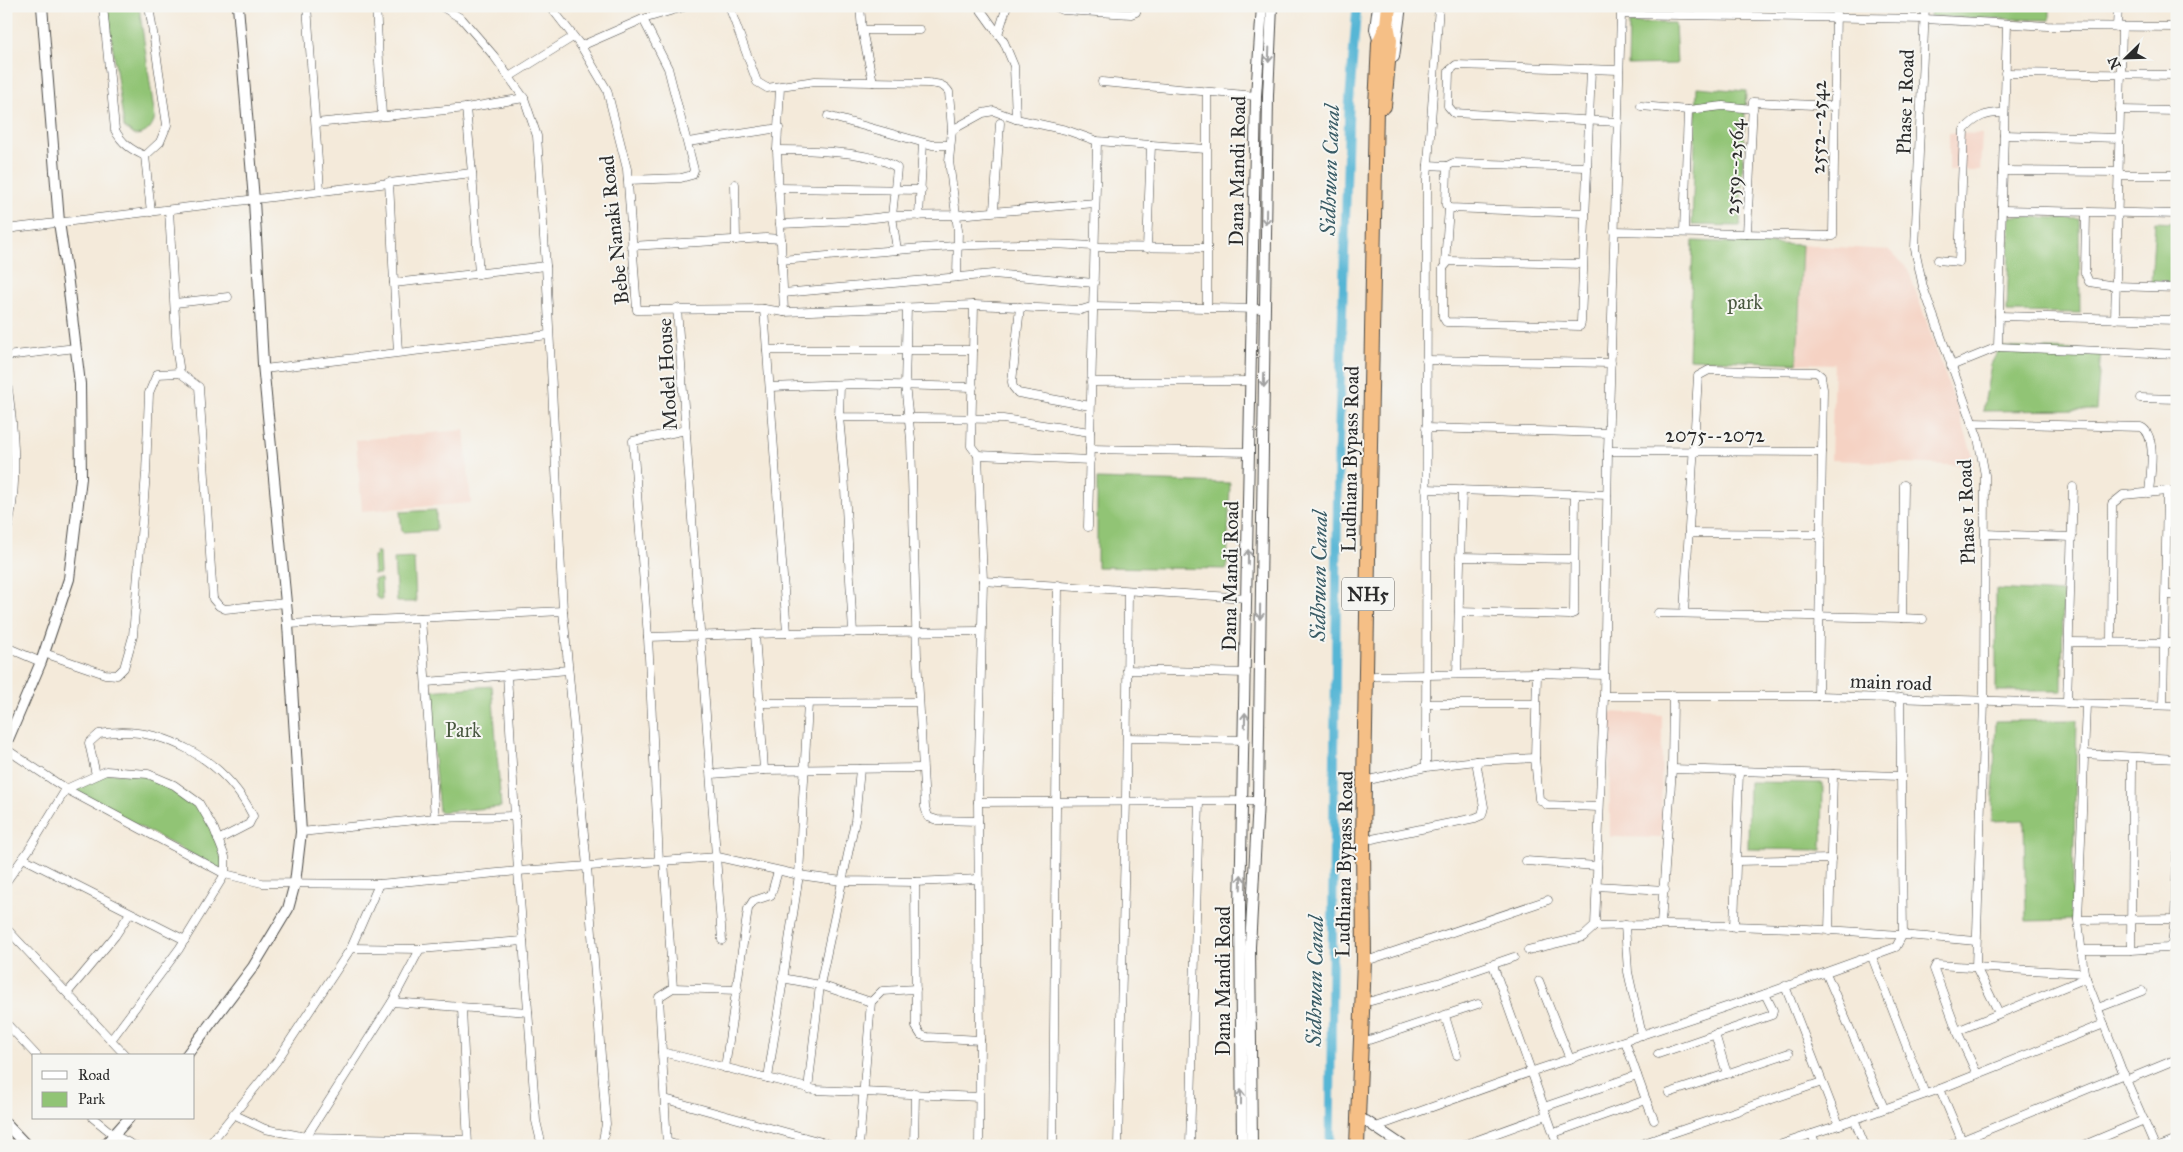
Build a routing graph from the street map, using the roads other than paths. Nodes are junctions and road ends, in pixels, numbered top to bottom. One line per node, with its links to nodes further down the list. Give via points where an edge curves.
1 (42, 6): 109 (street)
2 (103, 6): 80 (street, via 115,130 131,150)
3 (149, 6): 80 (street, via 168,125 160,142)
4 (238, 6): 95 (street)
5 (307, 6): 67 (street)
6 (376, 6): 62 (street)
7 (441, 6): 47 (street, via 462,19)
8 (550, 6): 36 (street, Bebe Nanaki Road)
9 (687, 6): 26 (street)
10 (730, 6): 50 (street, via 757,82 767,88)
11 (860, 6): 33 (street)
12 (978, 6): 35 (street)
13 (1007, 6): 35 (street)
14 (1054, 6): 15 (street, via 1063,10 1131,14)
15 (1138, 6)
16 (1262, 6): 52 (street, Dana Mandi Road)
17 (1272, 6): 145 (street, one-way to 145)
18 (1378, 6): 37 (street, via 1375,29)
19 (1389, 6): 29 (highway, NH5)
20 (1401, 6): 39 (street, via 1393,62)
21 (1439, 6): 40 (street)
22 (1836, 6): 27 (street, 2552--2542)
23 (1925, 6): 28 (street, Phase 1 Road)
24 (2118, 6): 31 (street)
25 (1621, 10): 27 (street); 43 (street)
26 (643, 19): 38 (street); 74 (street, via 668,68)
27 (1836, 19): 28 (street); 56 (street, 2552--2542)
28 (1925, 19): 30 (street); 161 (street, Phase 1 Road, via 1915,249 1923,286)
29 (1387, 23): 37 (highway, NH5); 39 (highway, NH5)
30 (2007, 24): 31 (street); 44 (street)
31 (2120, 27): 32 (street); 45 (street)
32 (2177, 27)
33 (862, 30): 34 (street); 48 (street)
34 (920, 30)
35 (998, 34): 64 (street, via 1014,66)
36 (573, 36): 38 (street, Bebe Nanaki Road); 47 (street)
37 (1379, 43): 436 (highway, Ludhiana Bypass Road / NH5, via 1371,305 1364,959)
38 (581, 46): 88 (street, Bebe Nanaki Road, via 607,90)
39 (1389, 65): 244 (highway, Ludhiana Bypass Road / NH5, via 1384,107)
40 (1434, 68): 41 (street); 81 (street)
41 (1451, 68): 42 (street, via 1456,65); 65 (street, via 1448,106 1454,113)
42 (1590, 69): 43 (street); 65 (street)
43 (1619, 70): 66 (street)
44 (2005, 73): 45 (street); 61 (street)
45 (2121, 74): 46 (street); 59 (street)
46 (2177, 75)
47 (509, 77): 53 (street)
48 (873, 82): 50 (street, via 815,80); 70 (street, via 940,84 949,92)
49 (1102, 82): 51 (street)
50 (780, 87): 69 (street)
51 (1207, 92): 52 (street); 78 (street)
52 (1256, 96): 143 (street, Dana Mandi Road)
53 (524, 98): 57 (street); 127 (street, via 537,136)
54 (1753, 105): 56 (street); 58 (street); 114 (street, 2559--2564)
55 (1642, 106): 58 (street)
56 (1834, 106): 114 (street, 2552--2542, via 1833,236)
57 (466, 108): 62 (street); 85 (street)
58 (1688, 110): 113 (street)
59 (2120, 110): 60 (street); 72 (street)
60 (2177, 111)
61 (2004, 114): 71 (street); 124 (street, via 1990,113 1974,120 1964,130 1959,262)
62 (382, 116): 67 (street)
63 (828, 116): 75 (street)
64 (1016, 119): 70 (street, via 994,111); 73 (street)
65 (1589, 119): 66 (street); 83 (street)
66 (1618, 122): 112 (street)
67 (316, 123): 92 (street)
68 (1000, 123): 99 (street)
69 (779, 128): 74 (street); 79 (street)
70 (952, 130): 76 (street)
71 (2004, 135): 72 (street); 84 (street)
72 (2120, 138): 86 (street)
73 (1097, 141): 77 (street); 96 (street)
74 (688, 142): 88 (street, via 694,170 692,175)
75 (923, 142): 76 (street); 94 (street)
76 (950, 145): 106 (street)
77 (1151, 145): 78 (street); 120 (street)
78 (1206, 149): 121 (street)
79 (777, 150): 91 (street); 93 (street, via 851,155 889,162 897,168)
80 (145, 156): 101 (street)
81 (1428, 165): 82 (street); 159 (street)
82 (1447, 166): 83 (street, via 1453,163); 97 (street, via 1446,205)
83 (1587, 167): 103 (street)
84 (2003, 171): 86 (street); 100 (street)
85 (472, 173): 89 (street); 128 (street)
86 (2119, 173): 87 (street); 104 (street)
87 (2177, 175)
88 (628, 180): 118 (street, Bebe Nanaki Road)
89 (389, 182): 92 (street); 130 (street)
90 (735, 184): 116 (street)
91 (778, 188): 93 (street); 110 (street)
92 (320, 190): 95 (street)
93 (896, 190): 94 (street); 107 (street)
94 (922, 190): 108 (street)
95 (254, 200): 98 (street); 162 (street)
96 (1095, 203): 99 (street); 119 (street)
97 (1449, 208): 103 (street); 125 (street)
98 (169, 210): 101 (street); 136 (street)
99 (994, 210): 106 (street)
100 (2002, 210): 102 (street); 147 (street)
101 (151, 212): 109 (street)
102 (2086, 212): 104 (street); 132 (street, via 2086,280 2092,284)
103 (1585, 213): 126 (street)
104 (2118, 213): 105 (street); 132 (street)
105 (2177, 214)
106 (957, 215): 108 (street); 117 (street)
107 (892, 216): 108 (street); 110 (street); 122 (street)
108 (919, 216)
109 (59, 222): 111 (street); 152 (street)
110 (780, 224): 115 (street)
111 (6, 229)
112 (1614, 231): 113 (street); 160 (street)
113 (1684, 232): 114 (street)
114 (1747, 234)
115 (781, 239): 116 (street); 123 (street)
116 (736, 240): 118 (street)
117 (957, 245): 119 (street, via 1015,243); 122 (street); 129 (street)
118 (632, 246): 141 (street, Bebe Nanaki Road, via 637,310)
119 (1094, 247): 120 (street); 131 (street)
120 (1147, 248): 121 (street)
121 (1207, 248): 139 (street)
122 (897, 250): 123 (street)
123 (782, 260): 134 (street)
124 (1938, 260)
125 (1445, 263): 126 (street, via 1460,260); 126 (street, via 1442,317 1446,322 1576,328 1581,322)
126 (1583, 264)
127 (546, 266): 128 (street); 150 (street)
128 (479, 274): 130 (street)
129 (957, 276): 131 (street, via 993,274); 134 (street)
130 (394, 283): 156 (street)
131 (1094, 283): 138 (street)
132 (2116, 286): 133 (street); 148 (street)
133 (2177, 288)
134 (783, 293): 146 (street)
135 (228, 297): 136 (street)
136 (175, 303): 163 (street)
137 (974, 305): 140 (street, Model House); 142 (street, Model House); 155 (street)
138 (1094, 306): 139 (street, Model House); 140 (street, Model House, via 1081,310); 166 (street)
139 (1207, 306): 143 (street, Model House)
140 (1020, 307): 173 (street, via 1012,382 1014,390 1053,401)
141 (677, 308): 144 (street, Model House); 180 (street, Model House)
142 (907, 308): 146 (street, Model House); 153 (street)
143 (1252, 308): 145 (street, Model House); 165 (street, Dana Mandi Road)
144 (764, 309): 146 (street, Model House); 154 (street)
145 (1264, 309): 286 (street, one-way to 286)
146 (784, 312)
147 (1999, 316): 148 (street); 151 (street)
148 (2115, 319): 149 (street)
149 (2177, 320)
150 (548, 334): 156 (street); 214 (street)
151 (1998, 347): 157 (street); 161 (street)
152 (76, 348): 158 (street); 235 (street, via 80,384 81,478 69,579)
153 (906, 348): 154 (street); 155 (street); 168 (street)
154 (768, 350): 169 (street)
155 (973, 350): 170 (street)
156 (398, 352): 162 (street)
157 (2177, 354)
158 (6, 356)
159 (1426, 360): 160 (street); 178 (street)
160 (1611, 363): 182 (street)
161 (1951, 366): 177 (street, Phase 1 Road)
162 (264, 369): 213 (street)
163 (180, 373): 213 (street, via 198,387 213,599 226,609); 235 (street, via 157,374 149,393 138,583 133,636 124,668 117,675 105,674)
164 (6, 376): 179 (street)
165 (1251, 381): 166 (street); 186 (street, Dana Mandi Road)
166 (1091, 382): 173 (street)
167 (840, 384): 168 (street); 169 (street); 174 (street)
168 (905, 385): 170 (street); 175 (street)
169 (770, 387): 225 (street)
170 (973, 387): 176 (street)
171 (2140, 398): 172 (street)
172 (2177, 399)
173 (1090, 406): 181 (street)
174 (839, 417): 175 (street); 226 (street)
175 (909, 417): 176 (street); 223 (street)
176 (972, 419): 181 (street, via 1003,418); 188 (street, via 971,446)
177 (1972, 423): 196 (street, via 2142,427 2152,442); 202 (street, Phase 1 Road, via 1985,475)
178 (1426, 428): 182 (street); 192 (street)
179 (10, 430): 203 (street, via 12,490)
180 (686, 430): 228 (street, Model House); 229 (street, via 633,441)
181 (1090, 432): 183 (street)
182 (1608, 433): 184 (street)
183 (1090, 449): 186 (street); 189 (street)
184 (1608, 451): 185 (street, 2075--2072); 198 (street)
185 (1695, 451): 187 (street, 2075--2072); 187 (street, via 1696,380 1701,372 1709,370 1816,372 1823,389); 200 (street)
186 (1250, 452): 212 (street, Dana Mandi Road, one-way to 186)
187 (1822, 452): 201 (street)
188 (978, 455): 189 (street); 207 (street)
189 (1090, 460): 199 (street)
190 (1904, 485): 220 (street)
191 (2073, 487): 204 (street)
192 (1426, 489): 193 (street); 241 (street)
193 (1462, 490): 197 (street); 205 (street)
194 (2167, 491): 195 (street); 196 (street); 210 (street)
195 (2177, 492)
196 (2149, 493): 231 (street, via 2123,495 2112,504)
197 (1575, 494): 198 (street); 206 (street)
198 (1607, 495): 243 (street)
199 (1088, 527)
200 (1689, 533): 201 (street); 216 (street)
201 (1821, 534): 218 (street)
202 (1985, 534): 204 (street); 250 (street, Phase 1 Road)
203 (6, 535)
204 (2072, 537): 230 (street)
205 (1460, 556): 206 (street); 215 (street)
206 (1574, 559): 215 (street, via 1572,614)
207 (983, 581): 208 (street); 224 (street)
208 (1058, 585): 209 (street); 282 (street)
209 (1128, 591): 212 (street); 237 (street)
210 (2166, 595): 211 (street); 232 (street)
211 (2177, 595)
212 (1247, 598): 238 (street, Dana Mandi Road)
213 (286, 603): 222 (street)
214 (563, 611): 219 (street); 236 (street)
215 (1459, 612): 242 (street)
216 (1684, 612): 217 (street); 218 (street)
217 (1658, 613)
218 (1819, 617): 220 (street); 248 (street)
219 (421, 618): 222 (street); 245 (street)
220 (1902, 618): 221 (street)
221 (1923, 619)
222 (288, 624): 292 (street)
223 (916, 632): 224 (street); 226 (street); 251 (street)
224 (982, 632): 287 (street)
225 (787, 633): 226 (street); 227 (street)
226 (853, 633)
227 (755, 634): 228 (street); 252 (street)
228 (701, 635): 229 (street); 276 (street, Model House)
229 (648, 637): 299 (street)
230 (2069, 642): 231 (street); 254 (street)
231 (2111, 642): 232 (street)
232 (2165, 643): 233 (street); 258 (street)
233 (2177, 643)
234 (6, 647): 235 (street)
235 (43, 657): 262 (street)
236 (568, 670): 240 (street); 302 (street)
237 (1127, 670): 238 (street); 260 (street)
238 (1246, 672): 261 (street, Dana Mandi Road, one-way to 238)
239 (1537, 673): 242 (street); 243 (street); 256 (street)
240 (507, 674): 245 (street); 289 (street)
241 (1425, 674): 242 (street); 244 (street); 255 (street)
242 (1457, 674)
243 (1604, 675): 247 (street)
244 (1376, 676): 280 (highway, Ludhiana Bypass Road / NH5)
245 (427, 682): 290 (street)
246 (1673, 695): 247 (street, main road); 248 (street, main road); 272 (street)
247 (1604, 696): 288 (street)
248 (1818, 696): 249 (street, main road)
249 (1900, 698): 250 (street, main road); 279 (street)
250 (1984, 701): 254 (street, main road); 331 (street, Phase 1 Road)
251 (919, 702): 253 (street); 270 (street)
252 (760, 703): 253 (street); 273 (street)
253 (808, 703): 274 (street)
254 (2067, 703): 257 (street, main road)
255 (1425, 704): 256 (street); 269 (street)
256 (1536, 704): 265 (street)
257 (2086, 704): 258 (street, main road); 264 (street)
258 (2163, 705): 259 (street, main road)
259 (2177, 706)
260 (1127, 738): 261 (street); 283 (street)
261 (1245, 740): 284 (street, Dana Mandi Road)
262 (6, 744)
263 (6, 749): 281 (street)
264 (2083, 754): 266 (street); 319 (street)
265 (1535, 758): 268 (street); 288 (street, via 1538,796 1544,804)
266 (2132, 758): 267 (street); 320 (street)
267 (2177, 759)
268 (1476, 761): 269 (street); 294 (street, via 1484,807 1482,814)
269 (1426, 767): 280 (street)
270 (922, 768): 271 (street); 291 (street, via 928,817)
271 (860, 769): 274 (street); 309 (street, via 855,821)
272 (1672, 769): 275 (street); 315 (street)
273 (764, 770): 274 (street); 276 (street)
274 (804, 770): 307 (street)
275 (1739, 771): 277 (street); 301 (street)
276 (712, 774): 296 (street, Model House)
277 (1832, 774): 279 (street); 298 (street)
278 (96, 775): 281 (street); 293 (street, via 106,771 148,774 174,785 199,804); 293 (street, via 89,743 99,734 144,734 184,746 206,759 232,782 253,816 250,824)
279 (1899, 776): 327 (street)
280 (1373, 779): 294 (highway, Ludhiana Bypass Road / NH5)
281 (66, 789): 297 (street); 306 (street)
282 (1056, 800): 283 (street); 287 (street); 431 (street)
283 (1126, 800): 285 (street); 432 (street)
284 (1244, 800): 285 (street); 286 (street); 434 (street, Dana Mandi Road, one-way to 284, via 1240,918)
285 (1199, 801): 433 (street)
286 (1258, 801): 435 (street, via 1250,947)
287 (978, 802): 291 (street)
288 (1598, 807): 303 (street)
289 (515, 816): 290 (street); 304 (street)
290 (435, 818): 292 (street)
291 (978, 821): 308 (street)
292 (301, 832): 312 (street)
293 (218, 840): 306 (street, via 225,857)
294 (1372, 840): 339 (highway, Ludhiana Bypass Road / NH5)
295 (2177, 855): 318 (street)
296 (718, 857): 299 (street); 305 (street); 329 (street, Model House)
297 (23, 858): 310 (street); 317 (street)
298 (1831, 859): 301 (street); 326 (street)
299 (662, 861): 302 (street); 348 (street)
300 (1526, 861): 303 (street)
301 (1736, 861): 324 (street)
302 (587, 866): 304 (street); 424 (street, via 606,1124)
303 (1597, 866): 314 (street)
304 (518, 871): 313 (street); 330 (street)
305 (778, 871): 307 (street); 350 (street, via 771,895 753,901 748,909)
306 (225, 874): 312 (street, via 262,883); 328 (street)
307 (799, 875): 309 (street); 344 (street)
308 (979, 879): 311 (street); 369 (street)
309 (842, 881): 311 (street); 346 (street)
310 (6, 882)
311 (915, 882): 349 (street)
312 (295, 883): 313 (street); 376 (street, via 288,908 253,967)
313 (378, 884): 332 (street)
314 (1596, 886): 315 (street); 323 (street)
315 (1665, 890): 321 (street)
316 (1548, 900): 339 (street)
317 (130, 912): 328 (street); 352 (street, via 115,936)
318 (2176, 919): 320 (street); 336 (street, via 2171,946)
319 (2078, 920): 320 (street); 335 (street)
320 (2132, 920): 336 (street)
321 (1661, 924): 322 (street); 324 (street)
322 (1625, 925): 323 (street); 367 (street, via 1628,972)
323 (1595, 926): 334 (street, via 1583,937)
324 (1734, 927): 326 (street)
325 (6, 928): 352 (street)
326 (1829, 931): 327 (street)
327 (1902, 934): 331 (street); 338 (street, via 1896,948)
328 (185, 940): 368 (street)
329 (722, 940)
330 (523, 941): 333 (street); 360 (street)
331 (1976, 941): 341 (street, Phase 1 Road)
332 (351, 948): 333 (street); 400 (street, via 276,1062)
333 (420, 949): 355 (street)
334 (1528, 950)
335 (2082, 950): 336 (street); 343 (street)
336 (2132, 950)
337 (1514, 957): 340 (street)
338 (1872, 957): 342 (street); 394 (street)
339 (1372, 959): 354 (highway, Ludhiana Bypass Road / NH5)
340 (1493, 965): 354 (street); 382 (street)
341 (1976, 967): 343 (street); 361 (street); 365 (street, via 1934,967)
342 (1826, 973): 347 (street); 398 (street)
343 (2085, 975): 359 (street); 361 (street)
344 (782, 978): 346 (street); 387 (street)
345 (1539, 982): 379 (street)
346 (820, 985): 356 (street); 389 (street)
347 (1785, 986): 353 (street); 388 (street)
348 (673, 988): 350 (street); 372 (street, via 659,997)
349 (916, 989): 356 (street, via 882,991); 369 (street, via 915,1018 921,1035)
350 (738, 990): 381 (street)
351 (2142, 990): 359 (street)
352 (68, 992): 368 (street)
353 (1765, 994): 366 (street, via 1773,1010 1772,1015); 367 (street)
354 (1371, 1001): 370 (highway, Ludhiana Bypass Road / NH5)
355 (392, 1002): 358 (street); 413 (street)
356 (871, 1002): 391 (street)
357 (1478, 1004): 362 (street)
358 (462, 1008): 360 (street); 416 (street)
359 (2098, 1008): 364 (street)
360 (528, 1012): 423 (street, via 536,1121)
361 (1999, 1013): 365 (street)
362 (1445, 1016): 370 (street); 378 (street)
363 (6, 1022): 374 (street)
364 (2104, 1024): 384 (street); 386 (street)
365 (1957, 1031): 384 (street)
366 (1715, 1034): 377 (street); 383 (street)
367 (1642, 1035): 371 (street)
368 (111, 1040): 375 (street)
369 (980, 1040): 395 (street)
370 (1369, 1040): 407 (highway, Ludhiana Bypass Road / NH5)
371 (1625, 1041): 379 (street); 385 (street)
372 (662, 1052): 381 (street); 396 (street)
373 (1789, 1053): 383 (street)
374 (35, 1054)
375 (124, 1054)
376 (188, 1054)
377 (1658, 1054)
378 (1457, 1055)
379 (1570, 1059): 382 (street)
380 (2177, 1059): 386 (street)
381 (725, 1068): 387 (street)
382 (1533, 1071): 399 (street); 407 (street)
383 (1727, 1074): 393 (street)
384 (1977, 1074): 390 (street)
385 (1637, 1075): 397 (street); 399 (street)
386 (2125, 1077): 405 (street); 417 (street)
387 (768, 1078): 389 (street)
388 (1822, 1082): 408 (street); 412 (street)
389 (808, 1088): 391 (street)
390 (1940, 1089): 394 (street); 417 (street)
391 (862, 1093): 392 (street); 428 (street)
392 (915, 1093): 395 (street); 429 (street)
393 (1670, 1093)
394 (1924, 1094): 398 (street)
395 (979, 1097): 430 (street)
396 (665, 1099): 414 (street); 418 (street)
397 (1646, 1100): 404 (street); 409 (street)
398 (1884, 1108): 401 (street)
399 (1546, 1111): 409 (street); 439 (street)
400 (233, 1114): 413 (street, via 266,1130); 422 (street)
401 (1854, 1119): 408 (street); 445 (street)
402 (95, 1120): 411 (street)
403 (128, 1120): 411 (street)
404 (1654, 1120)
405 (2144, 1120): 447 (street); 448 (street)
406 (6, 1124): 419 (street)
407 (1371, 1124): 437 (highway, Ludhiana Bypass Road / NH5); 438 (street)
408 (1839, 1125): 410 (street)
409 (1554, 1133): 440 (street)
410 (1812, 1134): 443 (street); 444 (street)
411 (114, 1135): 420 (street); 421 (street)
412 (1664, 1136): 441 (street); 442 (street)
413 (306, 1137): 416 (street)
414 (803, 1137): 426 (street); 427 (street)
415 (2177, 1140): 449 (street)
416 (467, 1143)
417 (1961, 1143): 446 (street)
418 (667, 1144): 425 (street)
419 (27, 1146)
420 (104, 1146)
421 (135, 1146)
422 (208, 1146)
423 (542, 1146)
424 (599, 1146)
425 (679, 1146)
426 (800, 1146)
427 (837, 1146)
428 (859, 1146)
429 (914, 1146)
430 (978, 1146)
431 (1053, 1146)
432 (1118, 1146)
433 (1190, 1146)
434 (1242, 1146)
435 (1252, 1146)
436 (1357, 1146)
437 (1366, 1146)
438 (1402, 1146)
439 (1461, 1146)
440 (1558, 1146)
441 (1636, 1146)
442 (1667, 1146)
443 (1776, 1146)
444 (1816, 1146)
445 (1865, 1146)
446 (1948, 1146)
447 (2082, 1146)
448 (2155, 1146)
449 (2162, 1146)

